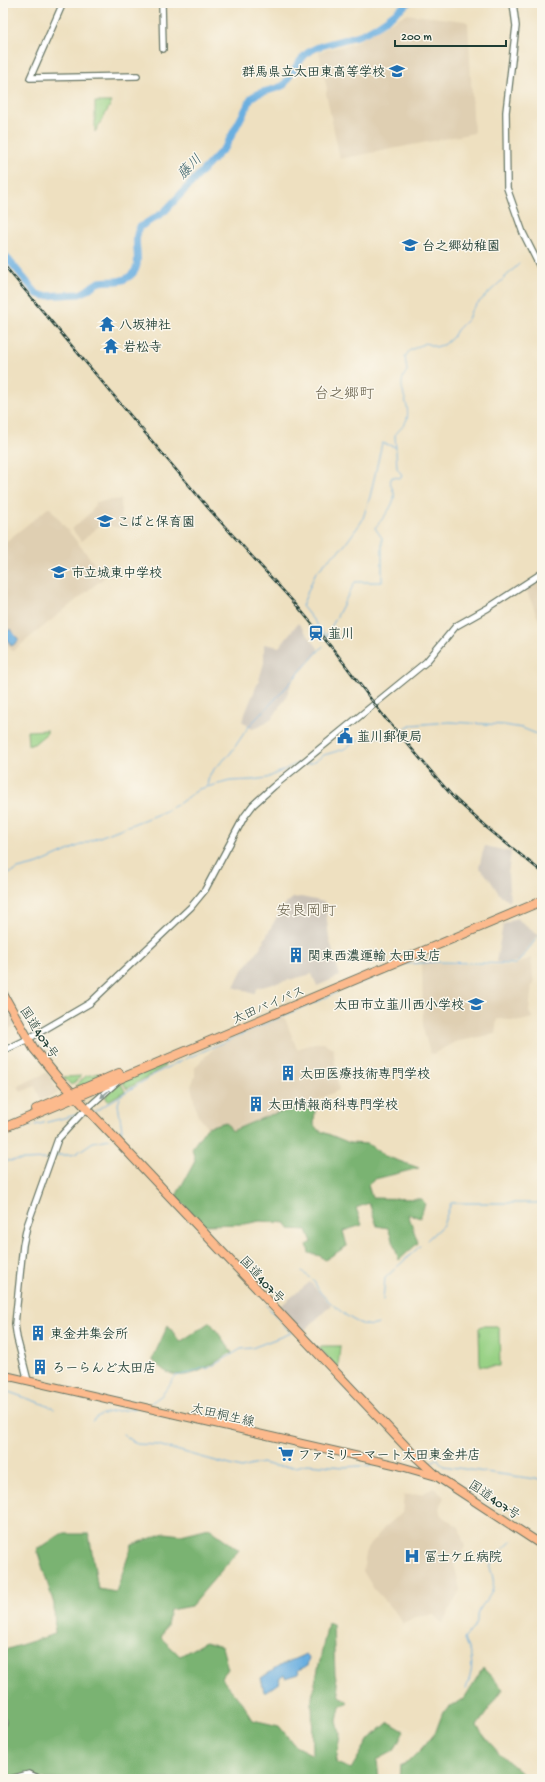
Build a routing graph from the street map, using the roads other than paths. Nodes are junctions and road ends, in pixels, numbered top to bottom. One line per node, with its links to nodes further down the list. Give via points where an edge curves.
1 (63, 3): 5 (street, via 30,78)
2 (162, 3): 4 (street)
3 (513, 3): 6 (street, via 516,26 506,112 507,188 523,233)
4 (163, 49)
5 (137, 76)
6 (542, 271)
7 (542, 573): 12 (street, via 461,622 426,662 258,800 244,816 205,890 191,907 96,998 75,1013)
8 (542, 896): 10 (highway, 太田バイパス)
9 (542, 901): 10 (highway, 太田バイパス)
10 (506, 914): 14 (highway, 太田バイパス); 15 (highway, 太田バイパス)
11 (3, 994): 12 (highway, 国道407号)
12 (28, 1039): 13 (street); 15 (highway, 国道407号, via 42,1060)
13 (3, 1051)
14 (121, 1078): 15 (highway, 太田バイパス); 16 (street, one-way to 16)
15 (74, 1096): 16 (highway, 国道407号); 17 (highway, 太田バイパス); 18 (highway, 太田バイパス)
16 (87, 1110): 20 (street, via 58,1139 23,1245 15,1324 16,1338); 21 (highway, 国道407号, via 384,1425)
17 (3, 1122)
18 (3, 1128)
19 (3, 1375): 20 (main road, 太田桐生線)
20 (28, 1381): 21 (main road, 太田桐生線)
21 (438, 1477): 22 (highway, 国道407号)
22 (542, 1545)
23 (3, 1719): 24 (street)
24 (3, 1733)
25 (10, 1779): 26 (street, via 29,1774)
26 (40, 1779)

